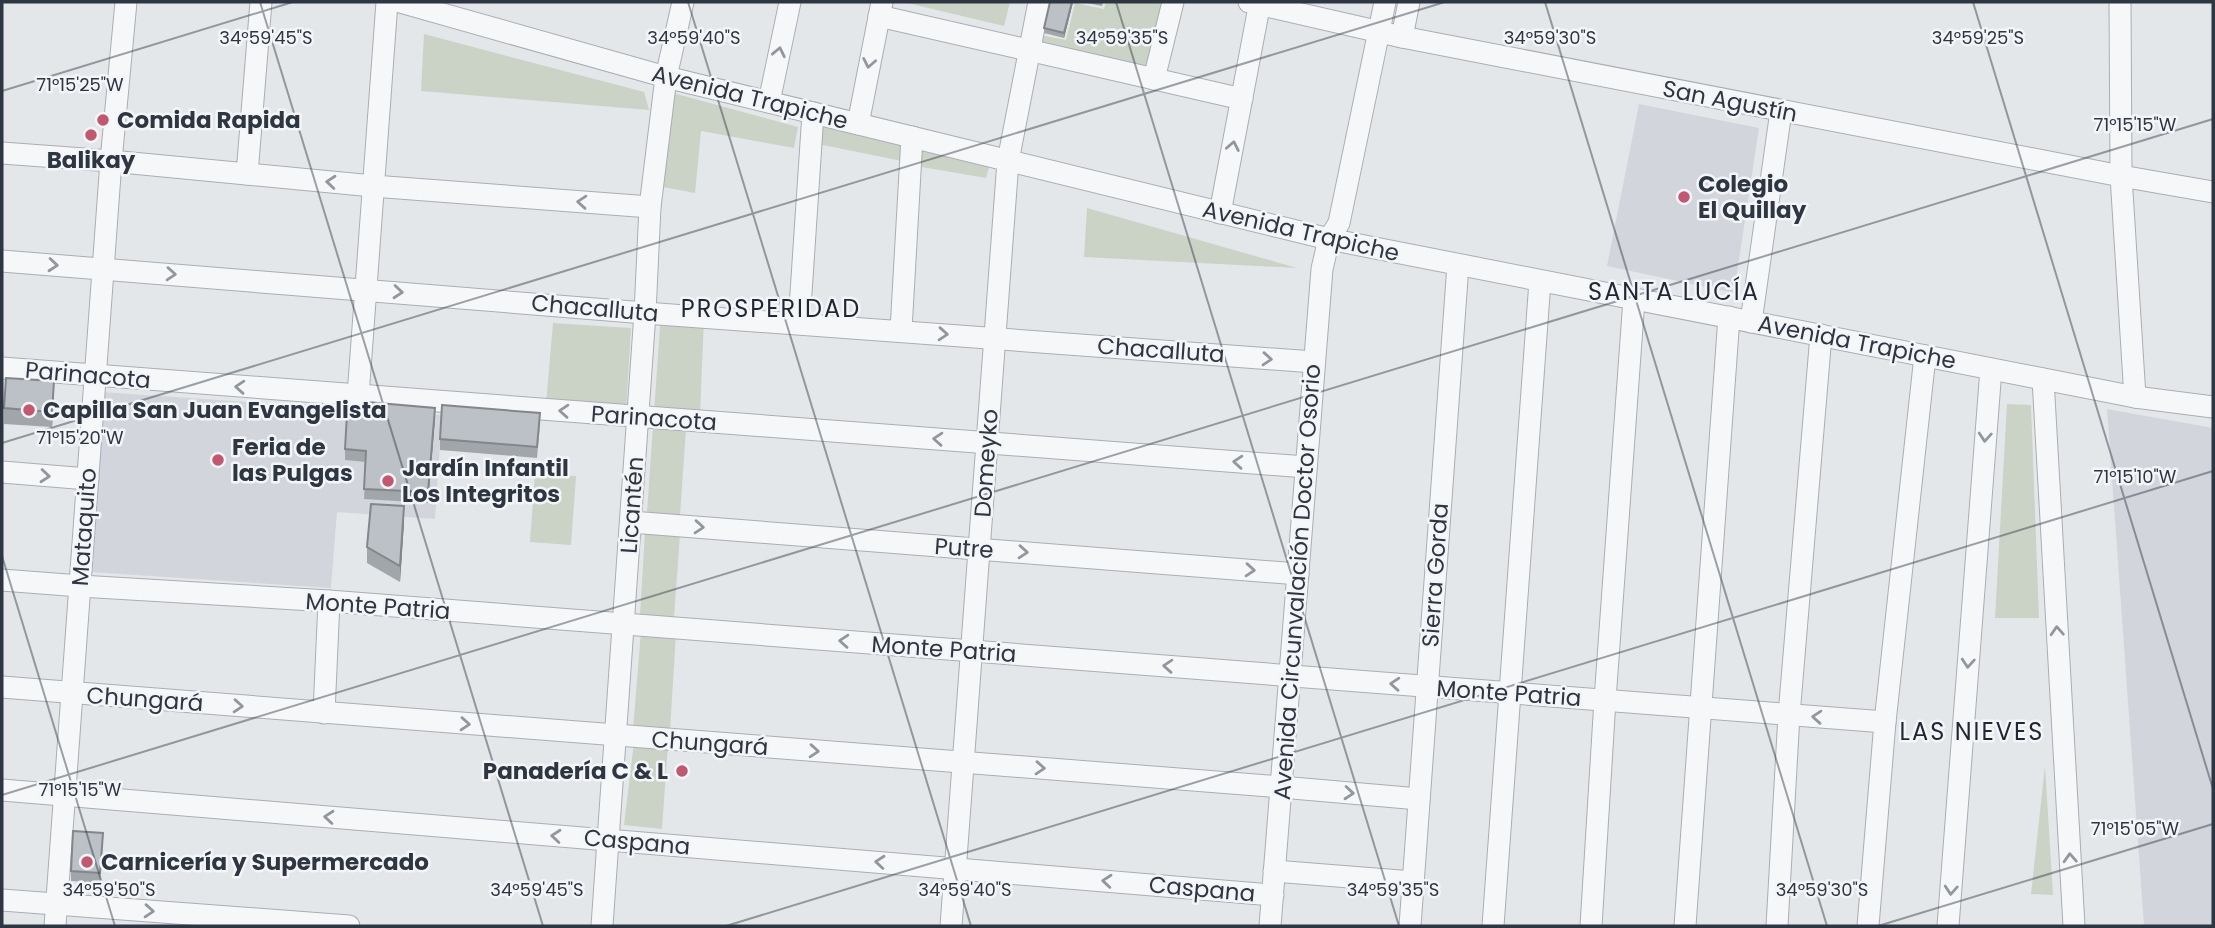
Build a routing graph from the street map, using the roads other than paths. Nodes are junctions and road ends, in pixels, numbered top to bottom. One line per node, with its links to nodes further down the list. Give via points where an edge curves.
1 (126, 2): 27 (street, Mataquito)
2 (261, 2): 29 (street)
3 (387, 2): 31 (street)
4 (400, 2): 13 (street, Avenida Trapiche)
5 (683, 2): 18 (street, Licantén)
6 (790, 2): 21 (street, one-way to 6)
7 (1040, 2): 17 (street, Domeyko)
8 (1173, 2): 19 (street)
9 (1385, 2): 15 (street, Avenida Circunvalación Doctor Osorio)
10 (1409, 2): 16 (street)
11 (2120, 2): 30 (street)
12 (1256, 3): 15 (street, San Agustín); 20 (street)
13 (422, 5): 18 (street, Avenida Trapiche)
14 (880, 9): 17 (street); 24 (street, one-way to 24)
15 (1379, 31): 16 (street, San Agustín); 35 (street, Avenida Circunvalación Doctor Osorio, via 1339,223)
16 (1402, 37): 22 (street, San Agustín)
17 (1030, 52): 19 (street); 28 (street, Domeyko)
18 (666, 77): 21 (street, Avenida Trapiche); 33 (street, Licantén)
19 (1154, 79): 20 (street)
20 (1242, 99): 34 (street, one-way to 20)
21 (769, 102): 23 (street, Avenida Trapiche)
22 (1782, 111): 30 (street, San Agustín); 44 (street)
23 (813, 113): 24 (street, Avenida Trapiche); 45 (street)
24 (858, 124): 25 (street, Avenida Trapiche)
25 (912, 137): 28 (street, Avenida Trapiche); 46 (street)
26 (2, 153): 27 (street)
27 (111, 161): 29 (street); 38 (street, Mataquito)
28 (1008, 161): 34 (street, Avenida Trapiche); 48 (street, Domeyko)
29 (247, 174): 31 (street, one-way to 29)
30 (2121, 176): 32 (street, San Agustín); 56 (street)
31 (373, 186): 33 (street, one-way to 31); 40 (street)
32 (2213, 192)
33 (650, 207): 42 (street, Licantén)
34 (1220, 213): 35 (street, Avenida Trapiche)
35 (1329, 240): 37 (street, Avenida Trapiche); 50 (street, Avenida Circunvalación Doctor Osorio)
36 (2, 261): 38 (street, Chacalluta, one-way to 38)
37 (1458, 265): 39 (street, Avenida Trapiche); 72 (street, Sierra Gorda)
38 (103, 269): 40 (street, Chacalluta, one-way to 40); 53 (street, Mataquito)
39 (1540, 281): 41 (street, Avenida Trapiche); 74 (street)
40 (366, 289): 42 (street, Chacalluta, one-way to 42); 55 (street)
41 (1634, 299): 43 (street, Avenida Trapiche); 76 (street)
42 (645, 313): 45 (street, Chacalluta); 58 (street, Licantén)
43 (1729, 317): 44 (street, Avenida Trapiche); 77 (street)
44 (1751, 322): 47 (street, Avenida Trapiche)
45 (799, 323): 46 (street, Chacalluta)
46 (901, 330): 48 (street, Chacalluta, one-way to 48)
47 (1821, 335): 49 (street, Avenida Trapiche); 79 (street)
48 (995, 338): 50 (street, Chacalluta, one-way to 50); 59 (street, Domeyko)
49 (1925, 356): 52 (street, Avenida Trapiche); 80 (street)
50 (1314, 362): 60 (street, Avenida Circunvalación Doctor Osorio)
51 (2, 368): 53 (street, Parinacota)
52 (1991, 369): 54 (street, Avenida Trapiche); 106 (street, one-way to 106)
53 (95, 376): 55 (street, Parinacota, one-way to 53); 62 (street, Mataquito)
54 (2043, 379): 56 (street, Avenida Trapiche); 107 (street, one-way to 54)
55 (358, 396): 58 (street, Parinacota, one-way to 55)
56 (2136, 397): 57 (street, Avenida Trapiche)
57 (2213, 407)
58 (638, 417): 59 (street, Parinacota, one-way to 58); 63 (street, Licantén)
59 (987, 443): 60 (street, Parinacota, one-way to 59); 64 (street, Domeyko)
60 (1306, 467): 65 (street, Avenida Circunvalación Doctor Osorio)
61 (2, 472): 62 (street, one-way to 62)
62 (88, 479): 67 (street, Mataquito)
63 (631, 522): 64 (street, Putre, one-way to 64); 69 (street, Licantén)
64 (979, 549): 65 (street, Putre, one-way to 65); 70 (street, Domeyko)
65 (1298, 574): 71 (street, Avenida Circunvalación Doctor Osorio)
66 (2, 580): 67 (street, Monte Patria)
67 (80, 586): 68 (street, Monte Patria); 75 (street, Mataquito)
68 (329, 601): 69 (street, Monte Patria); 78 (street)
69 (623, 624): 70 (street, Monte Patria, one-way to 69); 81 (street, Licantén)
70 (972, 651): 71 (street, Monte Patria, one-way to 70); 82 (street, Domeyko)
71 (1290, 676): 72 (street, Monte Patria, one-way to 71); 83 (street, Avenida Circunvalación Doctor Osorio)
72 (1427, 686): 74 (street, Monte Patria); 86 (street, Sierra Gorda)
73 (2, 687): 75 (street, Chungará)
74 (1510, 693): 76 (street, Monte Patria); 101 (street)
75 (72, 694): 78 (street, Chungará, one-way to 78); 85 (street, Mataquito)
76 (1605, 700): 77 (street, Monte Patria); 102 (street)
77 (1700, 708): 79 (street, Monte Patria); 103 (street)
78 (324, 713): 81 (street, Chungará, one-way to 81)
79 (1789, 715): 80 (street, Monte Patria, one-way to 79); 104 (street)
80 (1885, 722): 105 (street)
81 (615, 736): 82 (street, Chungará, one-way to 82); 87 (street, Licantén)
82 (964, 762): 83 (street, Chungará, one-way to 83); 88 (street, Domeyko)
83 (1281, 787): 86 (street, Chungará, one-way to 86); 89 (street, Avenida Circunvalación Doctor Osorio)
84 (2, 790): 85 (street, Caspana)
85 (65, 795): 87 (street, Caspana, one-way to 85); 93 (street, Mataquito)
86 (1419, 799): 90 (street, Sierra Gorda)
87 (608, 840): 88 (street, Caspana, one-way to 87); 97 (street, Licantén)
88 (956, 869): 91 (street, Caspana, one-way to 88); 98 (street, Domeyko)
89 (1274, 871): 90 (street, Caspana); 91 (street, Avenida Circunvalación Doctor Osorio)
90 (1413, 882): 100 (street, Sierra Gorda)
91 (1272, 895): 99 (street, Avenida Circunvalación Doctor Osorio)
92 (2, 900): 93 (street)
93 (57, 905): 94 (street, one-way to 94); 95 (street, Mataquito)
94 (188, 920): 96 (street)
95 (55, 926)
96 (349, 926)
97 (602, 926)
98 (951, 926)
99 (1270, 926)
100 (1410, 926)
101 (1493, 926)
102 (1591, 926)
103 (1685, 926)
104 (1777, 926)
105 (1868, 926)
106 (1948, 926)
107 (2074, 926)

